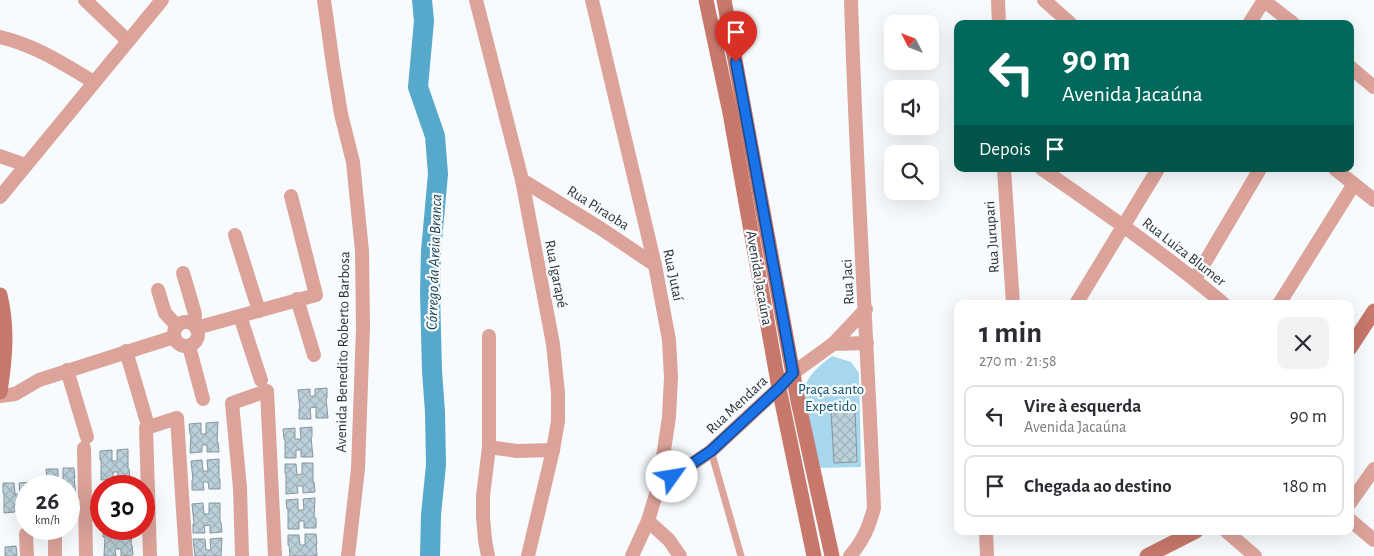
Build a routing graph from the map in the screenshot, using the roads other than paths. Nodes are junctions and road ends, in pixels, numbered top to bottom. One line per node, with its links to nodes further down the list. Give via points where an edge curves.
1 (85, 0): 17 (street)
2 (162, 0): 17 (street)
3 (324, 0): 87 (street, Avenida Benedito Roberto Barbosa, via 334,75 353,162 362,251 358,469)
4 (476, 0): 28 (street, Rua Igarapé)
5 (592, 0): 35 (street, Rua Jutaí)
6 (706, 0): 62 (street, Avenida Jacaúna, via 730,113)
7 (724, 0): 60 (street, Avenida Jacaúna)
8 (851, 0): 45 (street, Rua Jaci)
9 (998, 0): 12 (street)
10 (1044, 0): 13 (street)
11 (1264, 0): 14 (street); 15 (street)
12 (999, 20)
13 (1066, 20)
14 (1252, 20)
15 (1289, 20)
16 (0, 38): 19 (street, via 48,54)
17 (128, 41): 19 (street)
18 (1354, 70): 20 (street)
19 (94, 82): 22 (street)
20 (1374, 87)
21 (0, 156): 22 (street)
22 (26, 165): 31 (street)
23 (1004, 172): 41 (street, Rua Jurupari)
24 (1046, 172): 33 (street, Rua Luiza Blumer)
25 (1156, 172): 33 (street)
26 (1258, 172): 37 (street)
27 (1339, 172): 29 (street)
28 (522, 180): 35 (street, Rua Piraoba); 67 (street, Rua Igarapé, via 553,344 558,421)
29 (1354, 184): 32 (street); 44 (street)
30 (292, 196): 40 (street, via 316,295)
31 (0, 197)
32 (1374, 200)
33 (1124, 225): 37 (street, Rua Luiza Blumer); 42 (street)
34 (235, 235): 46 (street)
35 (655, 265): 70 (street, Rua Jutaí, via 669,340 671,377)
36 (183, 273): 50 (street, via 195,314)
37 (1195, 279): 43 (street, Rua Luiza Blumer)
38 (158, 290): 51 (street)
39 (0, 295): 49 (street)
40 (297, 299): 46 (street); 58 (street)
41 (1013, 300)
42 (1081, 300)
43 (1219, 300)
44 (1282, 300)
45 (866, 309): 54 (street, Rua Jaci); 55 (street, Rua Mendara)
46 (259, 311): 48 (street)
47 (1374, 311): 53 (street)
48 (240, 316): 50 (street); 61 (street)
49 (2, 321): 63 (street, via 5,362)
50 (195, 327): 51 (street, via 187,322 180,324); 56 (street, via 198,337)
51 (175, 331): 56 (street, via 175,340 181,346); 57 (street)
52 (489, 336): 66 (street)
53 (1354, 342)
54 (867, 343): 55 (street); 95 (street, Rua Jaci, via 874,508 868,527)
55 (833, 344): 60 (street, Rua Mendara)
56 (188, 346): 64 (street)
57 (126, 351): 59 (street); 65 (street)
58 (314, 355)
59 (67, 370): 63 (street, via 39,380 15,394); 82 (street, via 85,443)
60 (793, 373): 62 (street, Rua Mendara); 94 (street, Avenida Jacaúna)
61 (261, 380)
62 (779, 388): 68 (street, Rua Mendara); 93 (street, Avenida Jacaúna)
63 (0, 394)
64 (203, 398)
65 (146, 419)
66 (490, 447): 67 (street, via 517,451); 88 (street, via 483,503)
67 (553, 450): 89 (street, Rua Igarapé)
68 (711, 451): 70 (street, Rua Mendara); 92 (lane)
69 (1374, 469): 71 (street)
70 (659, 484): 72 (street, Rua Jutaí)
71 (1354, 497)
72 (648, 521): 90 (street, Rua Jutaí); 91 (street, via 669,540)
73 (1354, 523): 79 (street)
74 (986, 535): 96 (street)
75 (1188, 535): 97 (street)
76 (1231, 535): 98 (street)
77 (26, 540): 80 (street)
78 (55, 540): 81 (street)
79 (1374, 540)
80 (27, 556)
81 (55, 556)
82 (86, 556)
83 (150, 556): 84 (street, via 146,428 177,418)
84 (186, 556)
85 (242, 556): 86 (street, via 232,403 267,391)
86 (275, 556)
87 (348, 556)
88 (488, 556)
89 (528, 556)
90 (632, 556)
91 (680, 556)
92 (741, 556)
93 (814, 556)
94 (832, 556)
95 (850, 556)
96 (987, 556)
97 (1147, 556)
98 (1255, 556)

